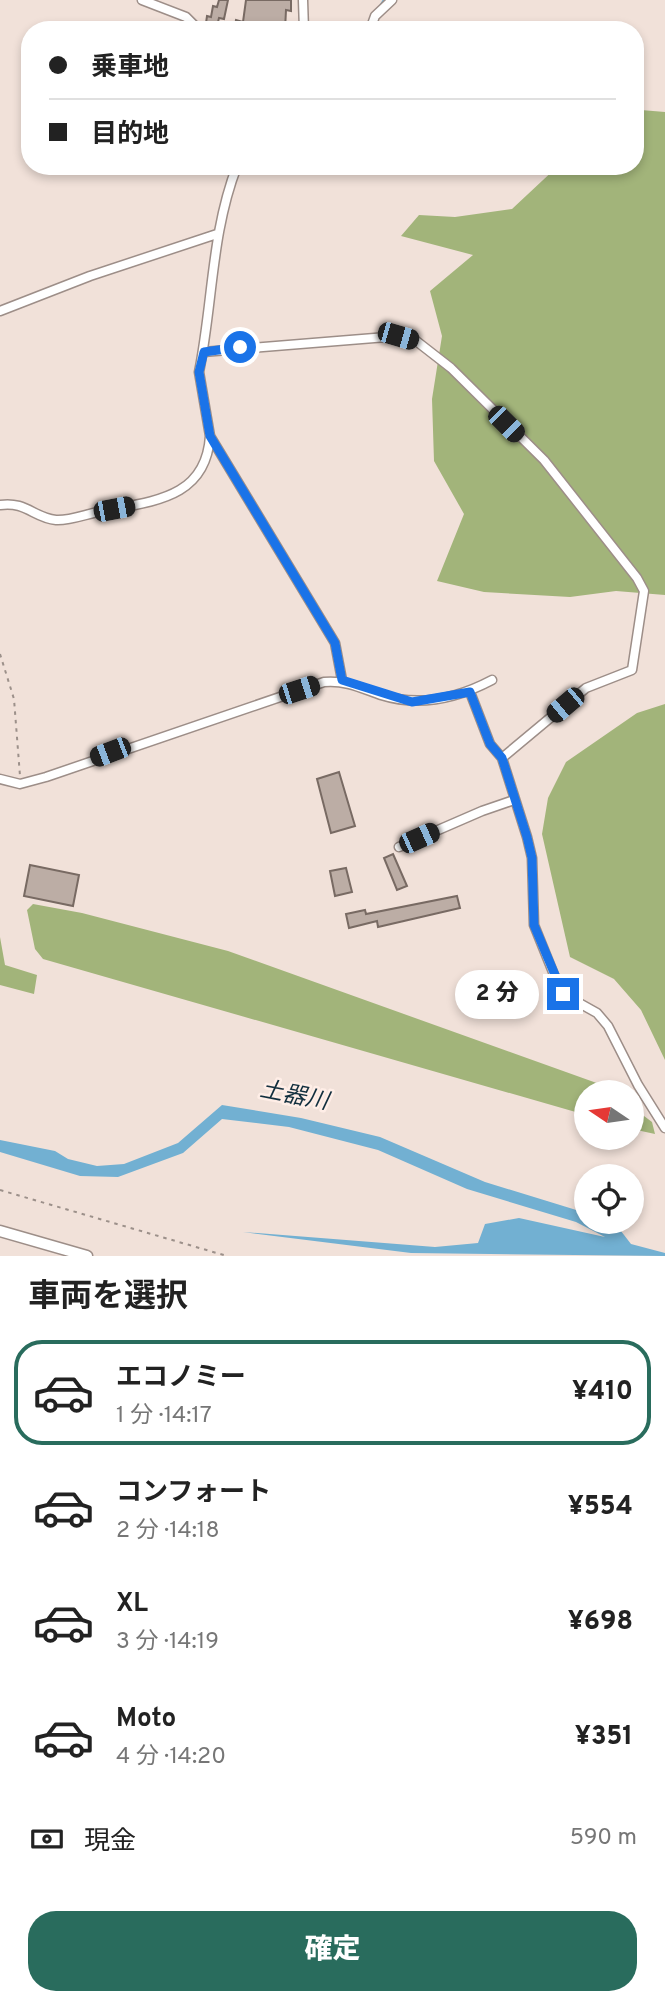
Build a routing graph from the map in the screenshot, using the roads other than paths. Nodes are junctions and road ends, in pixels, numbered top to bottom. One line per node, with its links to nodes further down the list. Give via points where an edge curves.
1 (142, 0): 4 (street)
2 (303, 0): 5 (street)
3 (392, 0): 6 (street)
4 (189, 21)
5 (304, 21)
6 (373, 21)
7 (233, 175): 8 (street)
8 (217, 234): 9 (street); 10 (street)
9 (0, 312)
10 (204, 352): 11 (street, via 199,372); 16 (street, via 398,336 415,341 451,368 544,460 637,578 644,592 632,670 586,688)
11 (210, 436): 12 (street, via 209,458 177,493 57,520 21,505); 13 (street, via 335,643)
12 (0, 505)
13 (342, 680): 15 (street, via 412,702); 17 (street, via 324,682 20,784)
14 (492, 680): 15 (street)
15 (470, 692): 16 (street, via 490,744)
16 (502, 758): 18 (street)
17 (0, 779)
18 (514, 800): 19 (street); 20 (street, via 532,858 534,925 556,982 563,994 597,1013 608,1026)
19 (399, 847)
20 (665, 1128)
21 (0, 1231): 22 (street)
22 (87, 1256)

